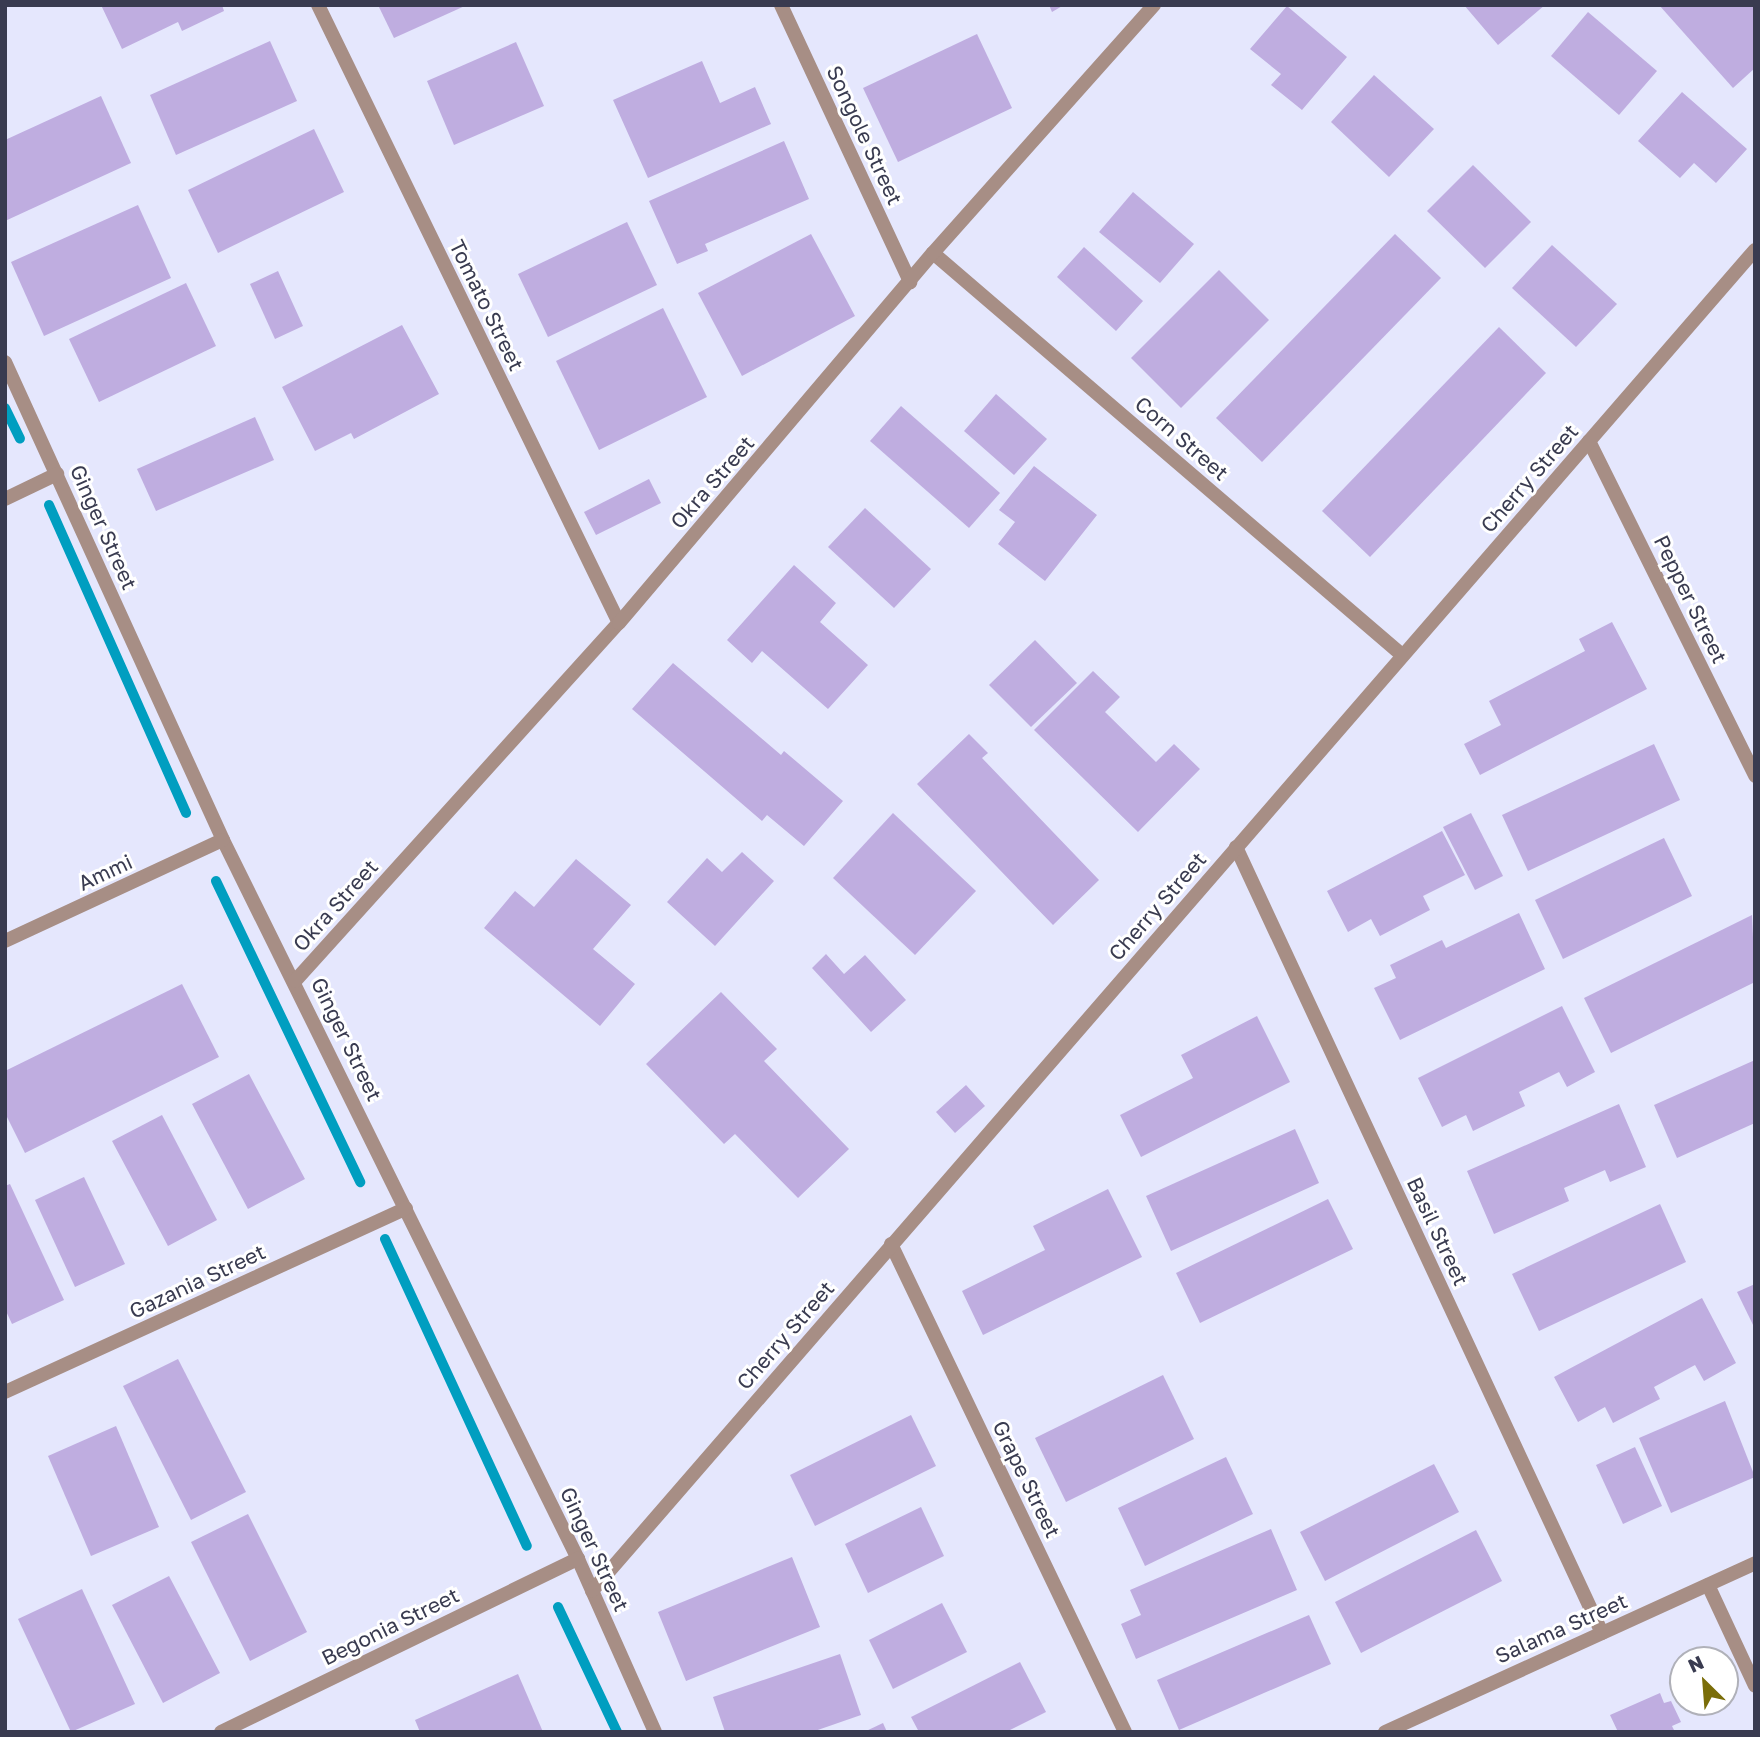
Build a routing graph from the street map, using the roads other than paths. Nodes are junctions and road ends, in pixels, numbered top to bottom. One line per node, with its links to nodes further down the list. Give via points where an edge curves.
1 (318, 5): 11 (street, Tomato Street)
2 (781, 5): 6 (street, Songole Street)
3 (1154, 5): 5 (street, Okra Street)
4 (1755, 250): 8 (street, Cherry Street)
5 (933, 253): 6 (street, Okra Street); 12 (street, Corn Street)
6 (910, 282): 11 (street, Okra Street)
7 (5, 362): 9 (street, Ginger Street)
8 (1589, 441): 12 (street, Cherry Street); 13 (street, Pepper Street)
9 (57, 474): 10 (street); 14 (street, Ginger Street)
10 (5, 499)
11 (619, 623): 17 (street, Okra Street)
12 (1402, 656): 15 (street, Cherry Street)
13 (1755, 776)
14 (223, 840): 16 (street, Ammi); 17 (street, Ginger Street)
15 (1236, 847): 19 (street, Cherry Street); 25 (street, Basil Street)
16 (5, 942)
17 (295, 981): 18 (street, Ginger Street)
18 (406, 1208): 20 (street, Gazania Street); 21 (street, Ginger Street)
19 (891, 1244): 24 (street, Cherry Street); 29 (street, Grape Street)
20 (5, 1392)
21 (578, 1559): 24 (street, Ginger Street); 27 (street, Begonia Street)
22 (1755, 1563): 23 (street, Salama Street)
23 (1708, 1586): 25 (street, Salama Street); 26 (street)
24 (592, 1591): 28 (street, Ginger Street)
25 (1602, 1633): 30 (street, Salama Street)
26 (1755, 1686)
27 (221, 1732)
28 (655, 1732)
29 (1125, 1732)
30 (1385, 1732)

